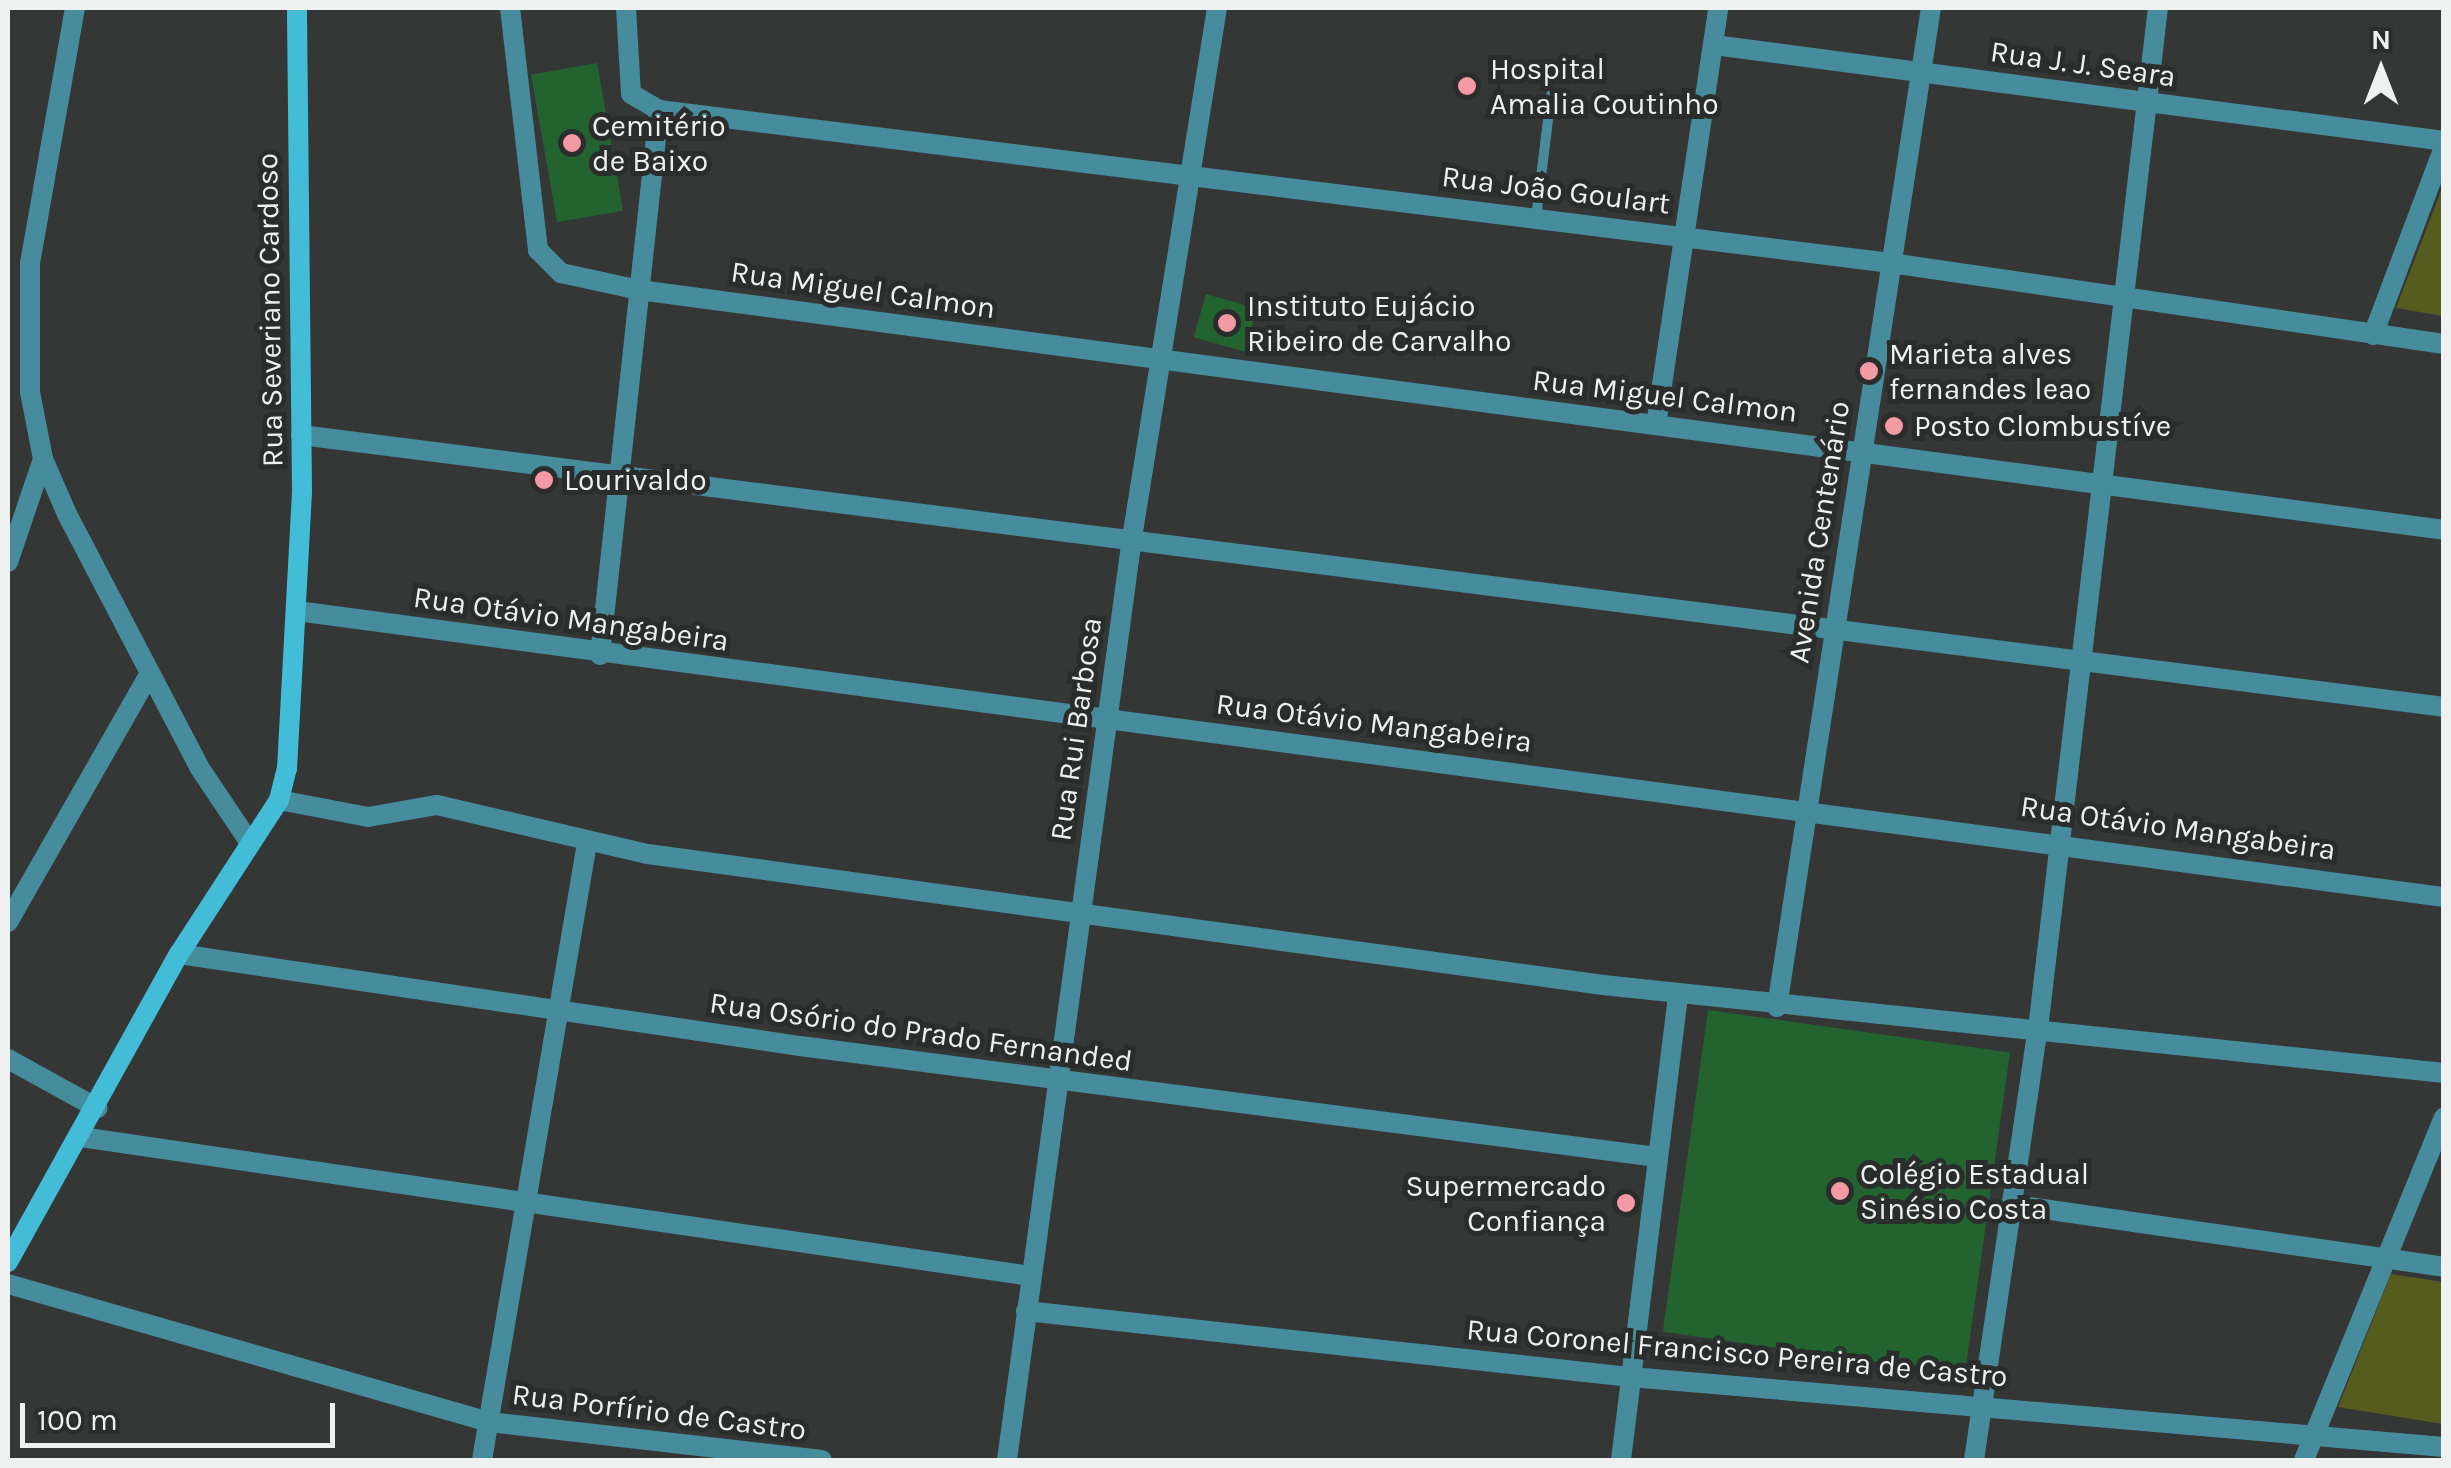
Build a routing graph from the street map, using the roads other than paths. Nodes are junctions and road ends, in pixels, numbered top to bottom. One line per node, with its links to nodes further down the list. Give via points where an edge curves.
1 (75, 8): 23 (street)
2 (296, 8): 26 (street, Rua Severiano Cardoso)
3 (510, 8): 19 (street, Rua Miguel Calmon, via 538,250 561,273)
4 (626, 8): 13 (street, via 631,94)
5 (1218, 8): 15 (street, Rua Rui Barbosa)
6 (1718, 8): 9 (street)
7 (1931, 8): 10 (street, Avenida Centenário)
8 (2158, 8): 12 (street)
9 (1714, 45): 10 (street, Rua J. J. Seara); 17 (street)
10 (1922, 70): 12 (street, Rua J. J. Seara); 18 (street, Avenida Centenário)
11 (1551, 94): 16 (lane)
12 (2147, 105): 14 (street, Rua J. J. Seara); 20 (street)
13 (659, 110): 15 (street, Rua João Goulart); 19 (street)
14 (2444, 144): 21 (street)
15 (1193, 175): 16 (street, Rua João Goulart); 24 (street, Rua Rui Barbosa)
16 (1536, 218): 17 (street, Rua João Goulart)
17 (1687, 236): 18 (street, Rua João Goulart); 25 (street)
18 (1891, 263): 20 (street, Rua João Goulart); 27 (street, Avenida Centenário)
19 (639, 290): 24 (street, Rua Miguel Calmon); 29 (street)
20 (2125, 297): 21 (street, Rua João Goulart); 30 (street)
21 (2374, 335): 22 (street, Rua João Goulart)
22 (2444, 344)
23 (17, 348): 28 (street)
24 (1164, 360): 25 (street, Rua Miguel Calmon); 32 (street, Rua Rui Barbosa)
25 (1656, 425): 27 (street, Rua Miguel Calmon)
26 (300, 435): 29 (street); 34 (street, Rua Severiano Cardoso)
27 (1861, 450): 30 (street, Rua Miguel Calmon); 35 (street, Avenida Centenário)
28 (44, 458): 33 (street); 38 (street)
29 (620, 474): 32 (street); 36 (street)
30 (2102, 482): 31 (street, Rua Miguel Calmon); 37 (street)
31 (2444, 530)
32 (1132, 538): 35 (street); 40 (street, Rua Rui Barbosa)
33 (8, 562)
34 (297, 611): 36 (street, Rua Otávio Mangabeira); 41 (street, Rua Severiano Cardoso, via 295,709)
35 (1834, 631): 37 (street); 42 (street, Avenida Centenário)
36 (600, 655): 40 (street, Rua Otávio Mangabeira)
37 (2082, 660): 39 (street); 43 (street)
38 (149, 675): 45 (street); 48 (street)
39 (2444, 707)
40 (1106, 719): 42 (street, Rua Otávio Mangabeira); 47 (street, Rua Rui Barbosa)
41 (278, 800): 44 (street, via 368,817 438,805); 45 (street)
42 (1806, 808): 43 (street, Rua Otávio Mangabeira); 51 (street, Avenida Centenário)
43 (2061, 840): 46 (street, Rua Otávio Mangabeira); 53 (street)
44 (586, 842): 47 (street); 52 (street)
45 (250, 843): 49 (street)
46 (2444, 896)
47 (1082, 914): 50 (street); 56 (street, Rua Rui Barbosa)
48 (8, 922)
49 (179, 954): 52 (street, Rua Osório do Prado Fernanded); 57 (street)
50 (1678, 994): 51 (street); 60 (street)
51 (1778, 1007): 53 (street)
52 (556, 1013): 56 (street, Rua Osório do Prado Fernanded); 62 (street)
53 (2038, 1029): 55 (street); 61 (street)
54 (8, 1059): 57 (street)
55 (2444, 1074)
56 (1059, 1081): 60 (street, Rua Osório do Prado Fernanded); 66 (street, Rua Rui Barbosa)
57 (98, 1108): 59 (street)
58 (2444, 1117): 63 (street)
59 (81, 1137): 62 (street); 64 (street)
60 (1657, 1156): 69 (street)
61 (2015, 1205): 63 (street); 70 (street)
62 (524, 1207): 66 (street); 71 (street)
63 (2388, 1258): 65 (street); 72 (street)
64 (8, 1262)
65 (2444, 1268)
66 (1030, 1276): 68 (street, Rua Rui Barbosa)
67 (8, 1284): 71 (street, Rua Porfírio de Castro)
68 (1026, 1311): 69 (street, Rua Coronel Francisco Pereira de Castro); 76 (street, Rua Rui Barbosa)
69 (1631, 1377): 70 (street, Rua Coronel Francisco Pereira de Castro); 77 (street)
70 (1983, 1406): 72 (street, Rua Coronel Francisco Pereira de Castro); 78 (street)
71 (489, 1422): 74 (street); 75 (street, Rua Porfírio de Castro)
72 (2317, 1432): 73 (street, Rua Coronel Francisco Pereira de Castro); 79 (street)
73 (2444, 1447)
74 (482, 1460)
75 (822, 1460)
76 (1007, 1460)
77 (1621, 1460)
78 (1974, 1460)
79 (2304, 1460)

